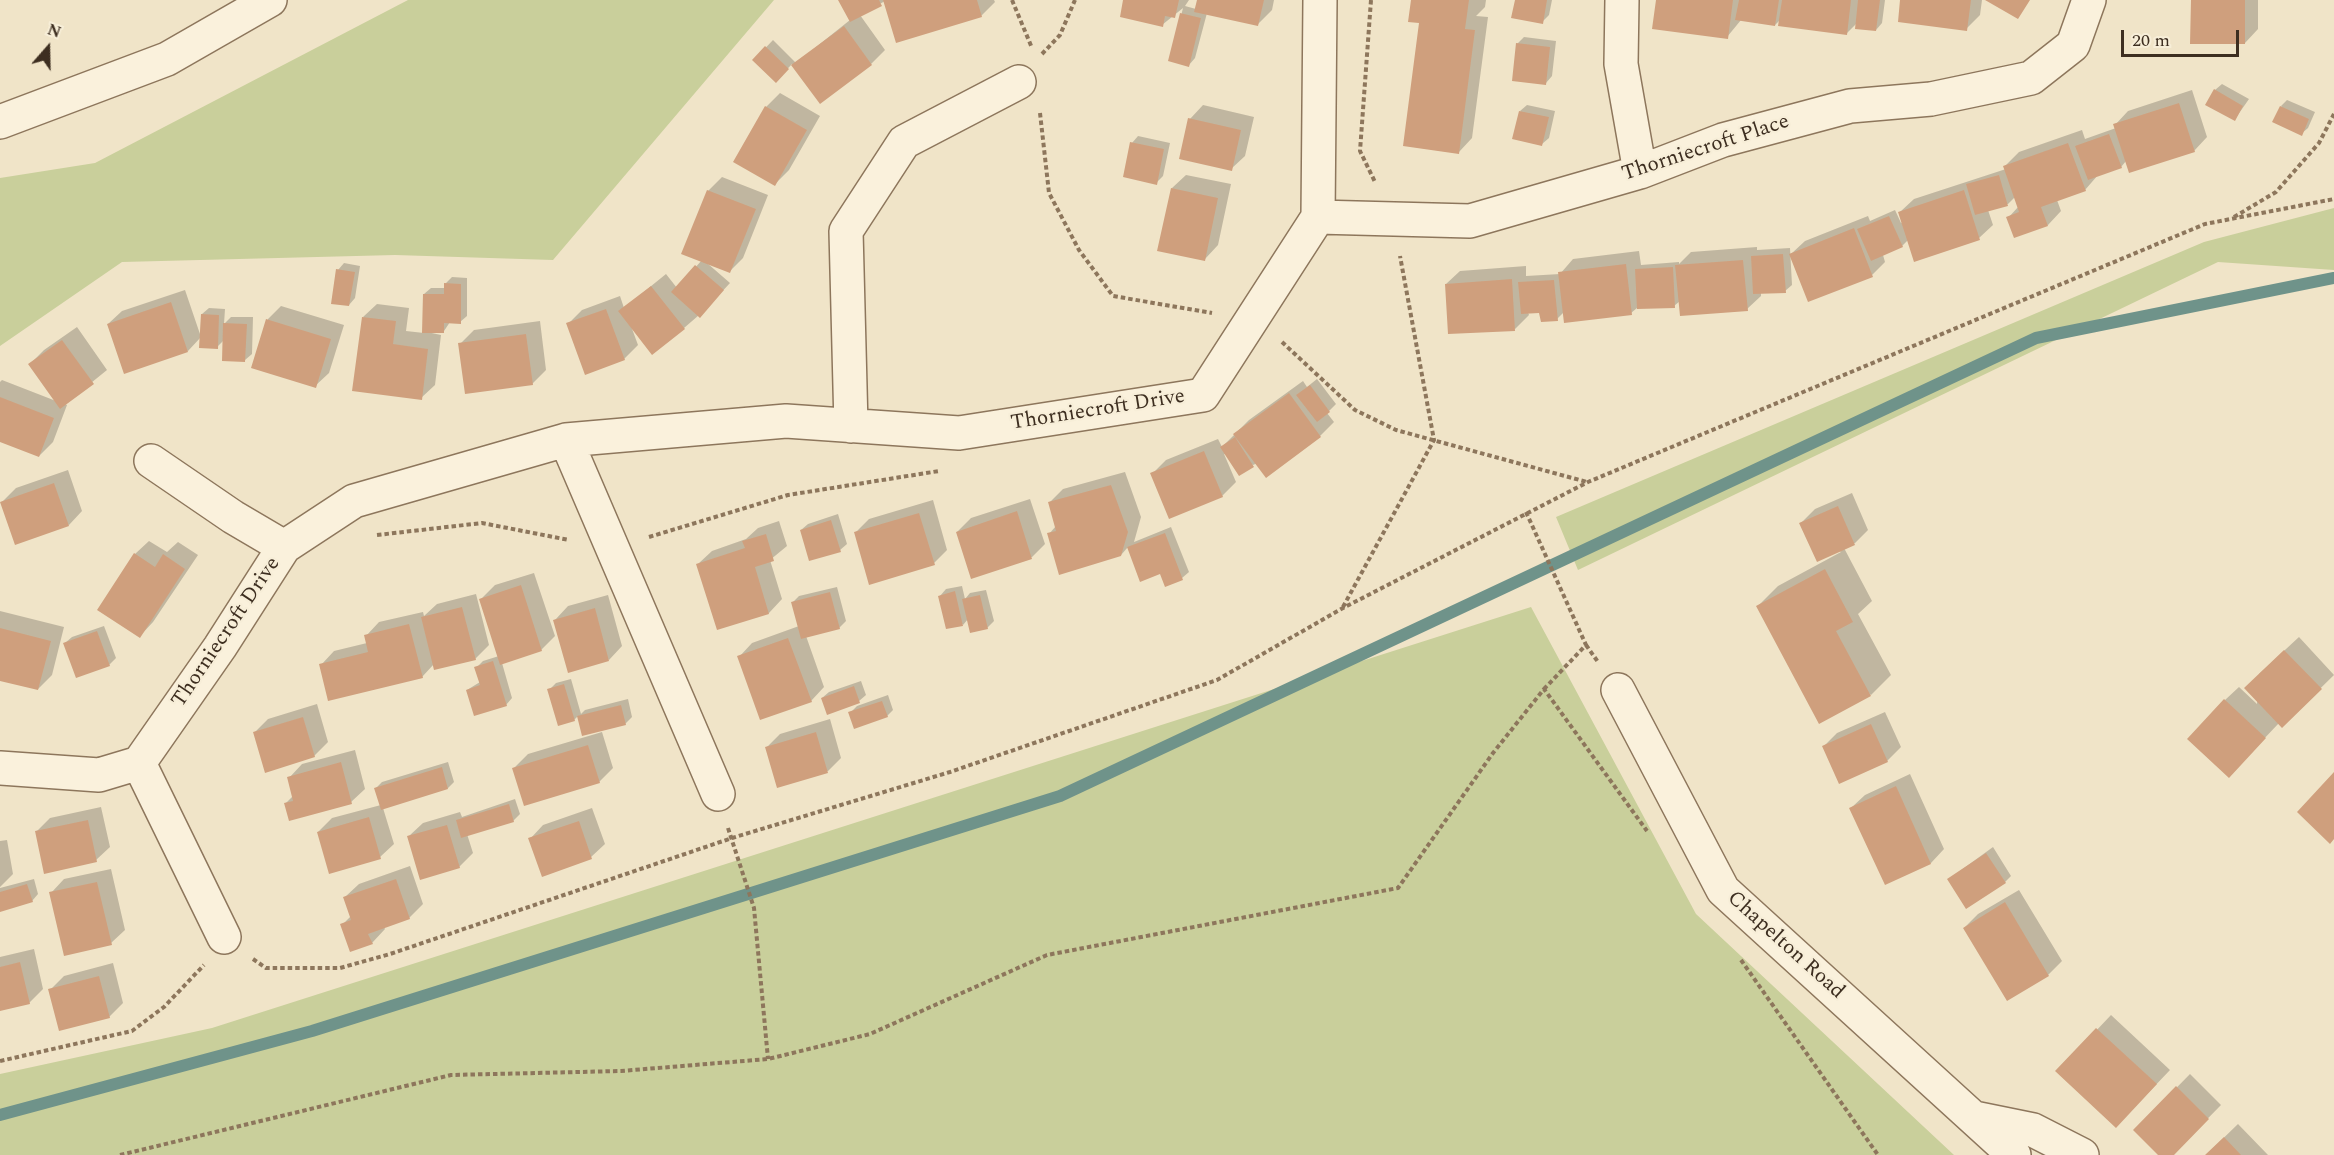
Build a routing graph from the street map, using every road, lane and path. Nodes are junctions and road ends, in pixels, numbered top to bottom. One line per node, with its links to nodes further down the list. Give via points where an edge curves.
1 (270, 0): 12 (street, via 167,59)
2 (1012, 0): 8 (path)
3 (1075, 0): 9 (path, via 1060,35)
4 (1320, 0): 15 (street)
5 (1371, 0): 16 (path, via 1360,151)
6 (1622, 0): 13 (street, via 1621,64)
7 (2089, 0): 13 (street, Thorniecroft Place, via 2073,45 2031,78 1931,99 1850,106 1723,140)
8 (1033, 50)
9 (1028, 71): 19 (street, via 904,142 846,231)
10 (1040, 109): 18 (path, via 1049,194 1079,250 1113,296 1176,309)
11 (2334, 114): 17 (path, via 2319,143 2276,192)
12 (0, 122)
13 (1640, 172): 16 (street, Thorniecroft Place, via 1470,221)
14 (2334, 199): 17 (path)
15 (1318, 217): 16 (street, Thorniecroft Place); 18 (street, Thorniecroft Drive)
16 (1393, 219): 21 (path)
17 (2232, 219): 24 (path, via 2205,224 2112,261)
18 (1253, 318): 19 (street, Thorniecroft Drive, via 1203,394 959,434); 21 (path, via 1355,410 1396,430)
19 (851, 426): 20 (street, Thorniecroft Drive, via 786,421)
20 (566, 440): 27 (street, Thorniecroft Drive, via 354,501); 28 (street)
21 (1434, 440): 24 (path); 29 (path)
22 (151, 461): 27 (street, via 233,517)
23 (940, 471): 28 (path, via 788,495)
24 (1588, 482): 25 (path)
25 (1526, 512): 29 (path); 30 (path, via 1586,645)
26 (366, 537): 28 (path, via 482,523)
27 (284, 546): 32 (street, Thorniecroft Drive)
28 (612, 548): 34 (street)
29 (1343, 608): 36 (path, via 1217,680 950,772)
30 (1544, 689): 35 (path); 39 (path, via 1493,753 1398,888 1047,955 870,1034)
31 (1618, 690): 41 (street, Chapelton Road, via 1723,890)
32 (140, 763): 33 (street, via 99,775); 37 (street)
33 (0, 768)
34 (718, 794): 36 (path)
35 (1648, 833)
36 (732, 838): 37 (path, via 340,968 266,968); 39 (path, via 754,908)
37 (224, 937): 40 (path, via 193,979 132,1031)
38 (1739, 957): 43 (path)
39 (768, 1059): 42 (path, via 621,1071 451,1075)
40 (0, 1061)
41 (1973, 1118): 44 (street, Chapelton Road); 45 (street, via 2033,1130)
42 (120, 1155)
43 (1878, 1155)
44 (2014, 1155)
45 (2082, 1155)

